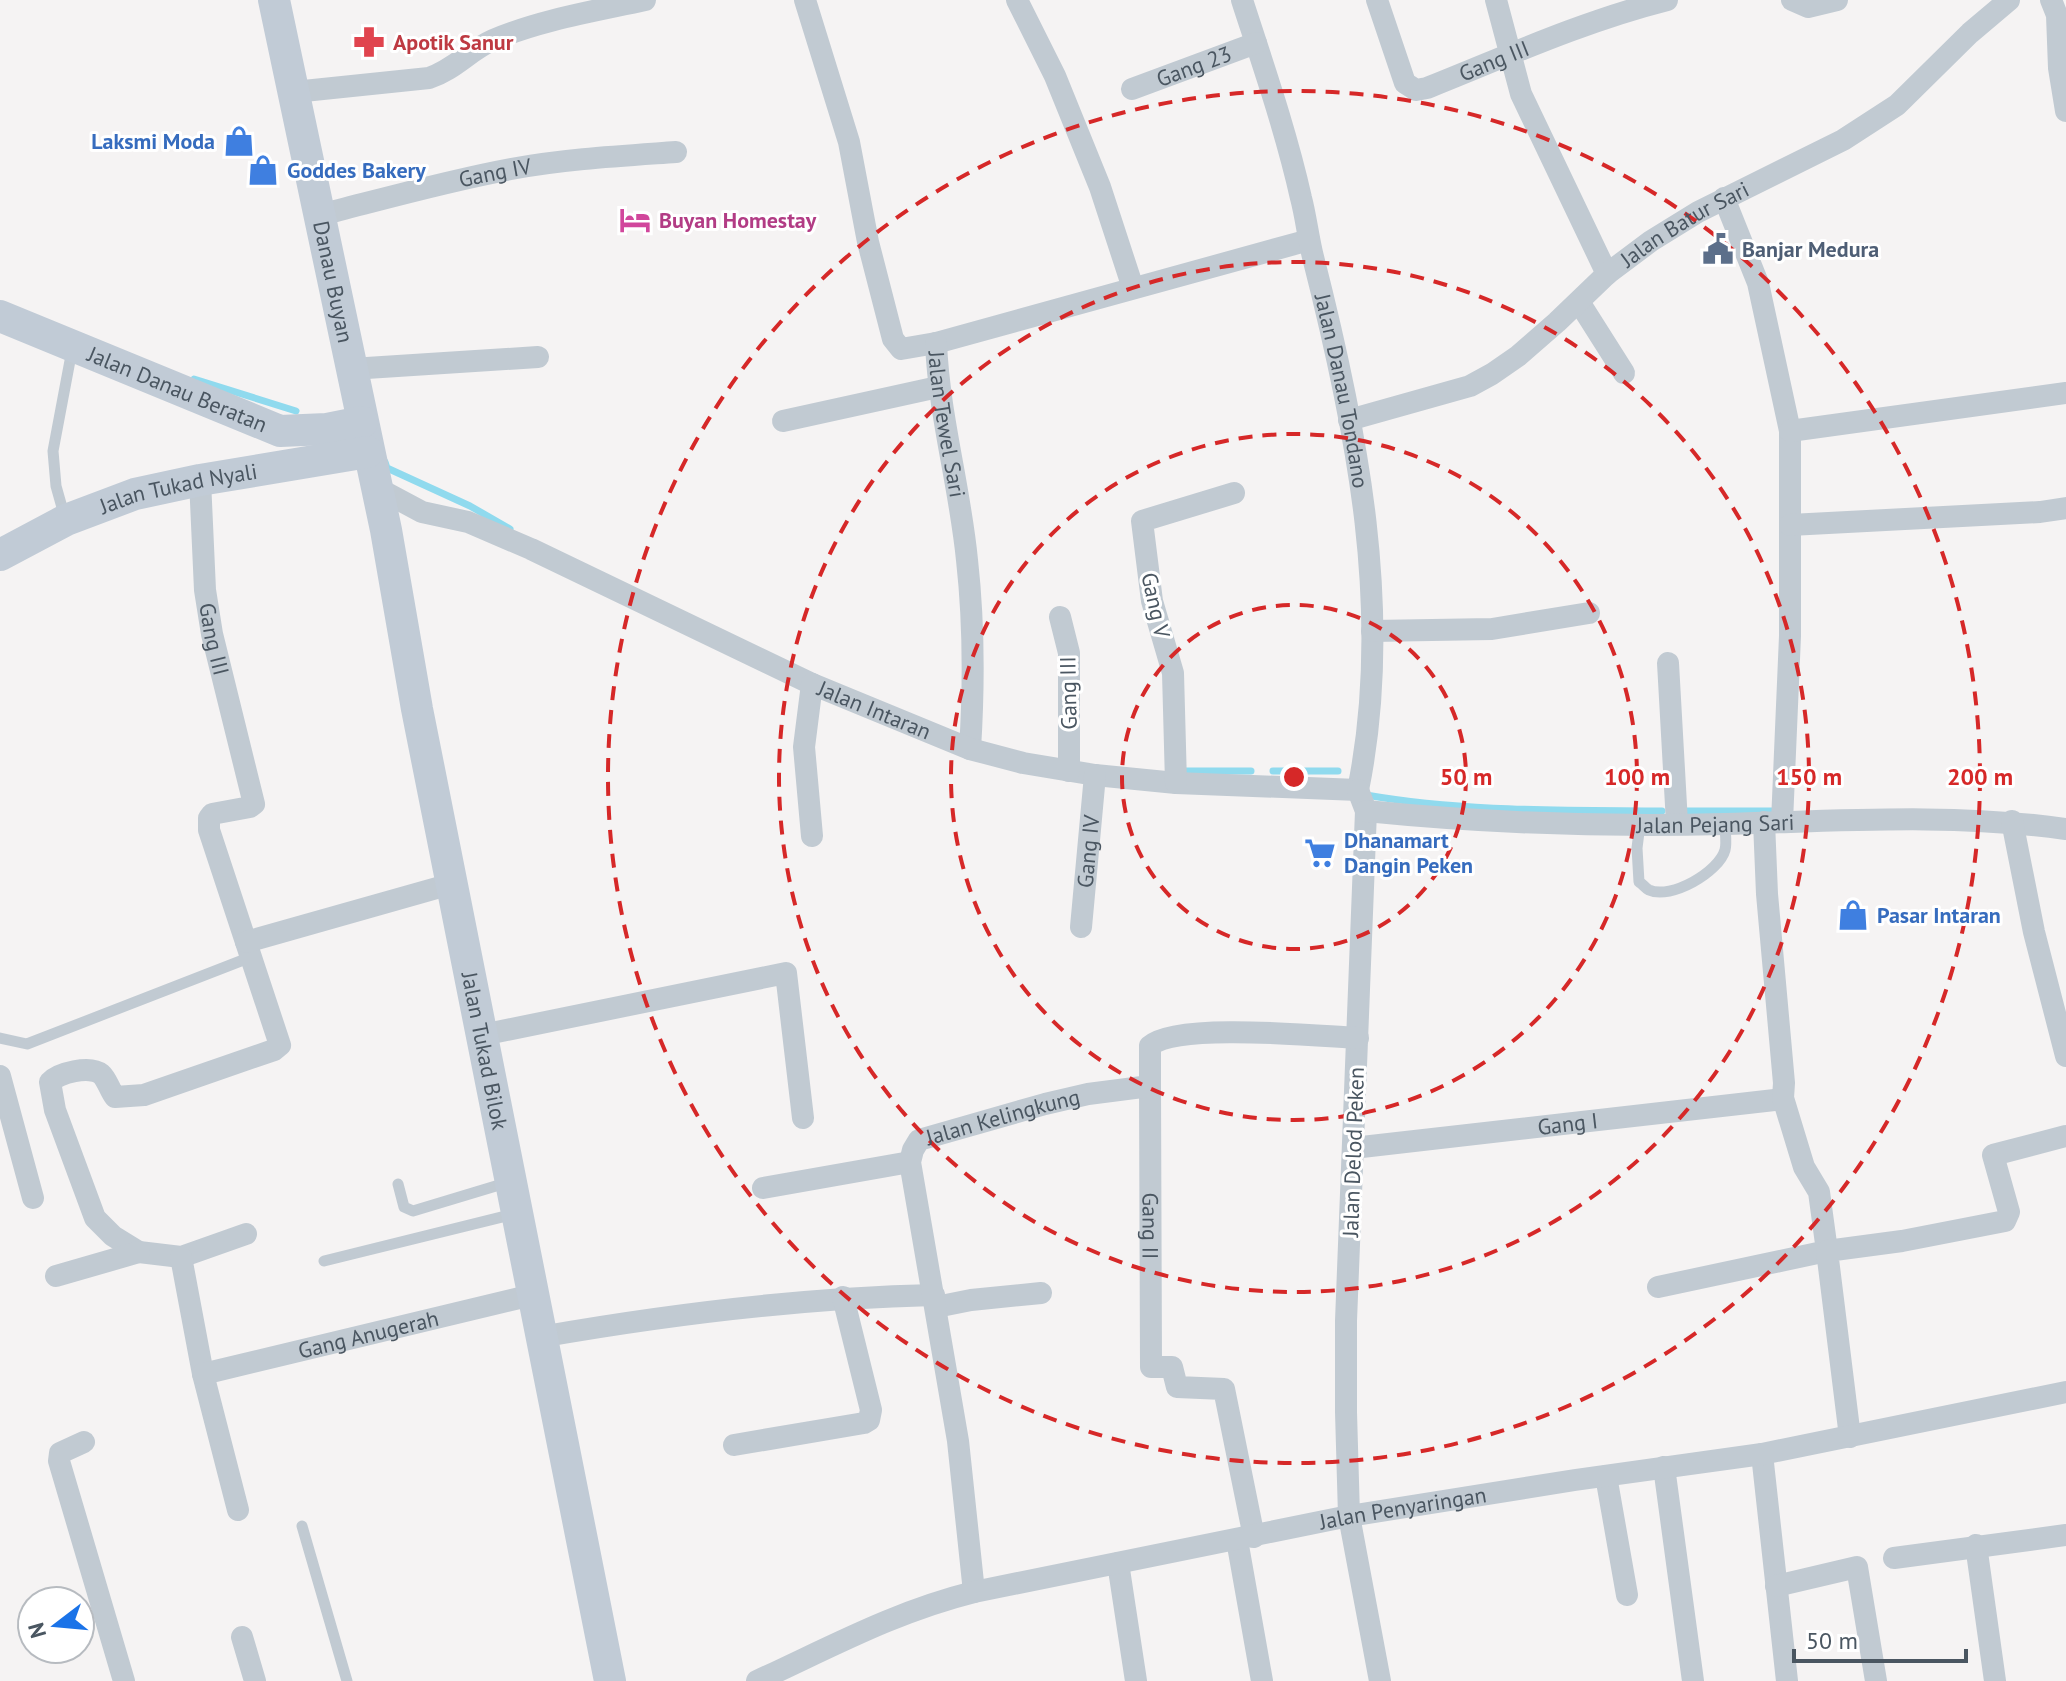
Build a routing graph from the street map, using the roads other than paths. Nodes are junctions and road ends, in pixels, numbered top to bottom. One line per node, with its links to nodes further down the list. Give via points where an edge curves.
1 (274, 0): 17 (street, Danau Buyan)
2 (805, 0): 27 (street, via 849,142 893,339 901,349)
3 (1017, 0): 24 (street, via 1100,187)
4 (1242, 0): 14 (street, Jalan Danau Tondano)
5 (1377, 0): 15 (street, Gang III, via 1410,88 1427,88)
6 (1496, 0): 15 (street)
7 (1667, 0): 13 (street, Gang III)
8 (1792, 0): 9 (street, via 1808,7)
9 (1837, 0)
10 (2009, 0): 20 (street, Jalan Batur Sari, via 1897,105 1843,140)
11 (2051, 0): 18 (street, via 2059,25)
12 (638, 1): 17 (street, via 504,36 429,78)
13 (1613, 7): 15 (street, Gang III)
14 (1256, 43): 16 (street, Gang 23); 22 (street, Jalan Danau Tondano)
15 (1509, 55): 23 (street, via 1532,119)
16 (1132, 89)
17 (294, 92): 21 (street, Danau Buyan)
18 (2066, 111)
19 (676, 152): 21 (street, Gang IV, via 513,169)
20 (1724, 198): 23 (street, Jalan Batur Sari); 36 (street, via 1758,283)
21 (320, 215): 30 (street, Danau Buyan)
22 (1309, 240): 24 (street, Jalan Tewel Sari); 34 (street, Jalan Danau Tondano)
23 (1607, 274): 25 (street, Jalan Batur Sari)
24 (1133, 288): 27 (street, Jalan Tewel Sari)
25 (1579, 302): 31 (street); 34 (street, Jalan Batur Sari, via 1518,356 1470,386)
26 (0, 316): 28 (street, Jalan Danau Beratan)
27 (936, 343): 32 (street, Jalan Tewel Sari)
28 (73, 346): 38 (street, Jalan Danau Beratan, via 280,431); 44 (lane, via 53,451)
29 (538, 357): 30 (street)
30 (351, 369): 37 (street, Danau Buyan)
31 (1624, 373)
32 (938, 387): 35 (street); 53 (street, Jalan Tewel Sari, via 967,558 973,641)
33 (2066, 393): 36 (street)
34 (1349, 420): 50 (street, Jalan Danau Tondano, via 1369,538)
35 (783, 421)
36 (1790, 431): 45 (street)
37 (365, 437): 38 (street, Jalan Danau Beratan); 40 (street, Jalan Tukad Bilok)
38 (330, 443): 39 (street, Jalan Tukad Nyali)
39 (200, 480): 44 (street, Jalan Tukad Nyali, via 135,494); 67 (street, Gang III, via 207,605 253,806 213,813 209,821)
40 (377, 488): 43 (street, Jalan Intaran); 46 (street, Jalan Tukad Bilok)
41 (1234, 493): 56 (street, Gang V, via 1142,521 1152,601 1173,673)
42 (2066, 508): 45 (street)
43 (422, 512): 46 (street); 52 (street, Jalan Intaran, via 468,522 531,549)
44 (66, 520): 47 (street, Jalan Tukad Nyali)
45 (1790, 525): 59 (street, via 1790,636)
46 (386, 530): 65 (street, Jalan Tukad Bilok)
47 (0, 555)
48 (1589, 613): 50 (street, via 1492,629)
49 (1060, 617): 54 (street, Gang III, via 1069,653)
50 (1372, 631): 57 (street, Jalan Danau Tondano)
51 (1668, 663): 60 (street)
52 (812, 684): 53 (street, Jalan Intaran); 64 (street, via 804,747)
53 (970, 749): 54 (street, Jalan Intaran)
54 (1069, 771): 55 (street, Jalan Intaran)
55 (1095, 775): 56 (street, Jalan Intaran); 66 (street, Gang IV)
56 (1176, 783): 57 (street, Jalan Intaran)
57 (1362, 800): 61 (street, Jalan Pejang Sari, via 1445,819); 70 (street, Jalan Delod Peken)
58 (2012, 821): 59 (street, Jalan Pejang Sari); 63 (street, Jalan Pejang Sari); 71 (street)
59 (1773, 822): 62 (street, Jalan Pejang Sari); 74 (street)
60 (1677, 823): 61 (street, Jalan Pejang Sari); 62 (street, Jalan Pejang Sari)
61 (1640, 824): 62 (lane, via 1639,882 1650,891 1668,892 1693,883 1714,867 1726,850)
62 (1725, 824)
63 (2066, 829)
64 (812, 836)
65 (451, 884): 67 (street); 68 (street, Jalan Tukad Bilok)
66 (1081, 927)
67 (249, 950): 69 (lane, via 27,1044); 86 (street, via 281,1041 278,1047 144,1095 115,1097 94,1071 50,1082 55,1110 95,1218)
68 (482, 1035): 75 (street, via 786,973); 79 (street, Jalan Tukad Bilok)
69 (0, 1038)
70 (1358, 1038): 73 (street, via 1196,1032 1163,1038 1150,1046); 77 (street, Jalan Delod Peken)
71 (2066, 1056)
72 (0, 1076): 82 (street)
73 (1150, 1086): 78 (street, Jalan Kelingkung, via 1045,1104 919,1140); 108 (street, Gang II, via 1151,1367 1172,1367 1177,1387 1224,1389)
74 (1783, 1099): 77 (street, Gang I); 85 (street, via 1804,1167 1819,1192)
75 (803, 1118)
76 (2066, 1136): 85 (street, via 1993,1155 2009,1212 2005,1221)
77 (1353, 1148): 105 (street, Jalan Delod Peken, via 1346,1321)
78 (910, 1162): 81 (street); 94 (street, Jalan Kelingkung)
79 (509, 1182): 80 (lane, via 413,1211 404,1207); 83 (street, Jalan Tukad Bilok)
80 (398, 1184)
81 (763, 1188)
82 (33, 1198)
83 (516, 1213): 88 (lane); 92 (street, Jalan Tukad Bilok)
84 (246, 1234): 87 (street)
85 (1827, 1251): 90 (street); 98 (street)
86 (139, 1252): 87 (street); 89 (street)
87 (181, 1257): 96 (street)
88 (324, 1261)
89 (56, 1276)
90 (1658, 1287)
91 (1041, 1293): 94 (street)
92 (532, 1295): 95 (street, Jalan Tukad Bilok); 96 (street, Gang Anugerah)
93 (843, 1297): 94 (street); 95 (street, via 672,1315); 100 (street, via 871,1410 869,1420)
94 (935, 1301): 113 (street, Jalan Kelingkung, via 958,1441)
95 (540, 1337): 119 (street, Jalan Tukad Bilok)
96 (203, 1374): 104 (street)
97 (2066, 1392): 98 (street, Jalan Penyaringan)
98 (1850, 1437): 101 (street, Jalan Penyaringan)
99 (84, 1442): 116 (street, via 60,1453 59,1461)
100 (734, 1445)
101 (1762, 1454): 102 (street, Jalan Penyaringan); 112 (street)
102 (1664, 1467): 103 (street, Jalan Penyaringan); 124 (street)
103 (1606, 1476): 105 (street, Jalan Penyaringan); 114 (street)
104 (238, 1510)
105 (1349, 1516): 108 (street, Jalan Penyaringan); 123 (street, Jalan Delod Peken)
106 (302, 1526): 118 (lane)
107 (2066, 1535): 109 (street)
108 (1246, 1538): 111 (street, Jalan Penyaringan); 122 (street)
109 (1976, 1545): 110 (street); 127 (street)
110 (1894, 1558)
111 (1118, 1563): 113 (street, Jalan Penyaringan); 121 (street)
112 (1776, 1586): 125 (street); 126 (street, via 1857,1567)
113 (974, 1592): 120 (street, Jalan Penyaringan, via 898,1615)
114 (1627, 1595)
115 (242, 1637): 117 (street)
116 (124, 1681)
117 (255, 1681)
118 (347, 1681)
119 (610, 1681)
120 (757, 1681)
121 (1136, 1681)
122 (1262, 1681)
123 (1380, 1681)
124 (1693, 1681)
125 (1787, 1681)
126 (1876, 1681)
127 (1995, 1681)

